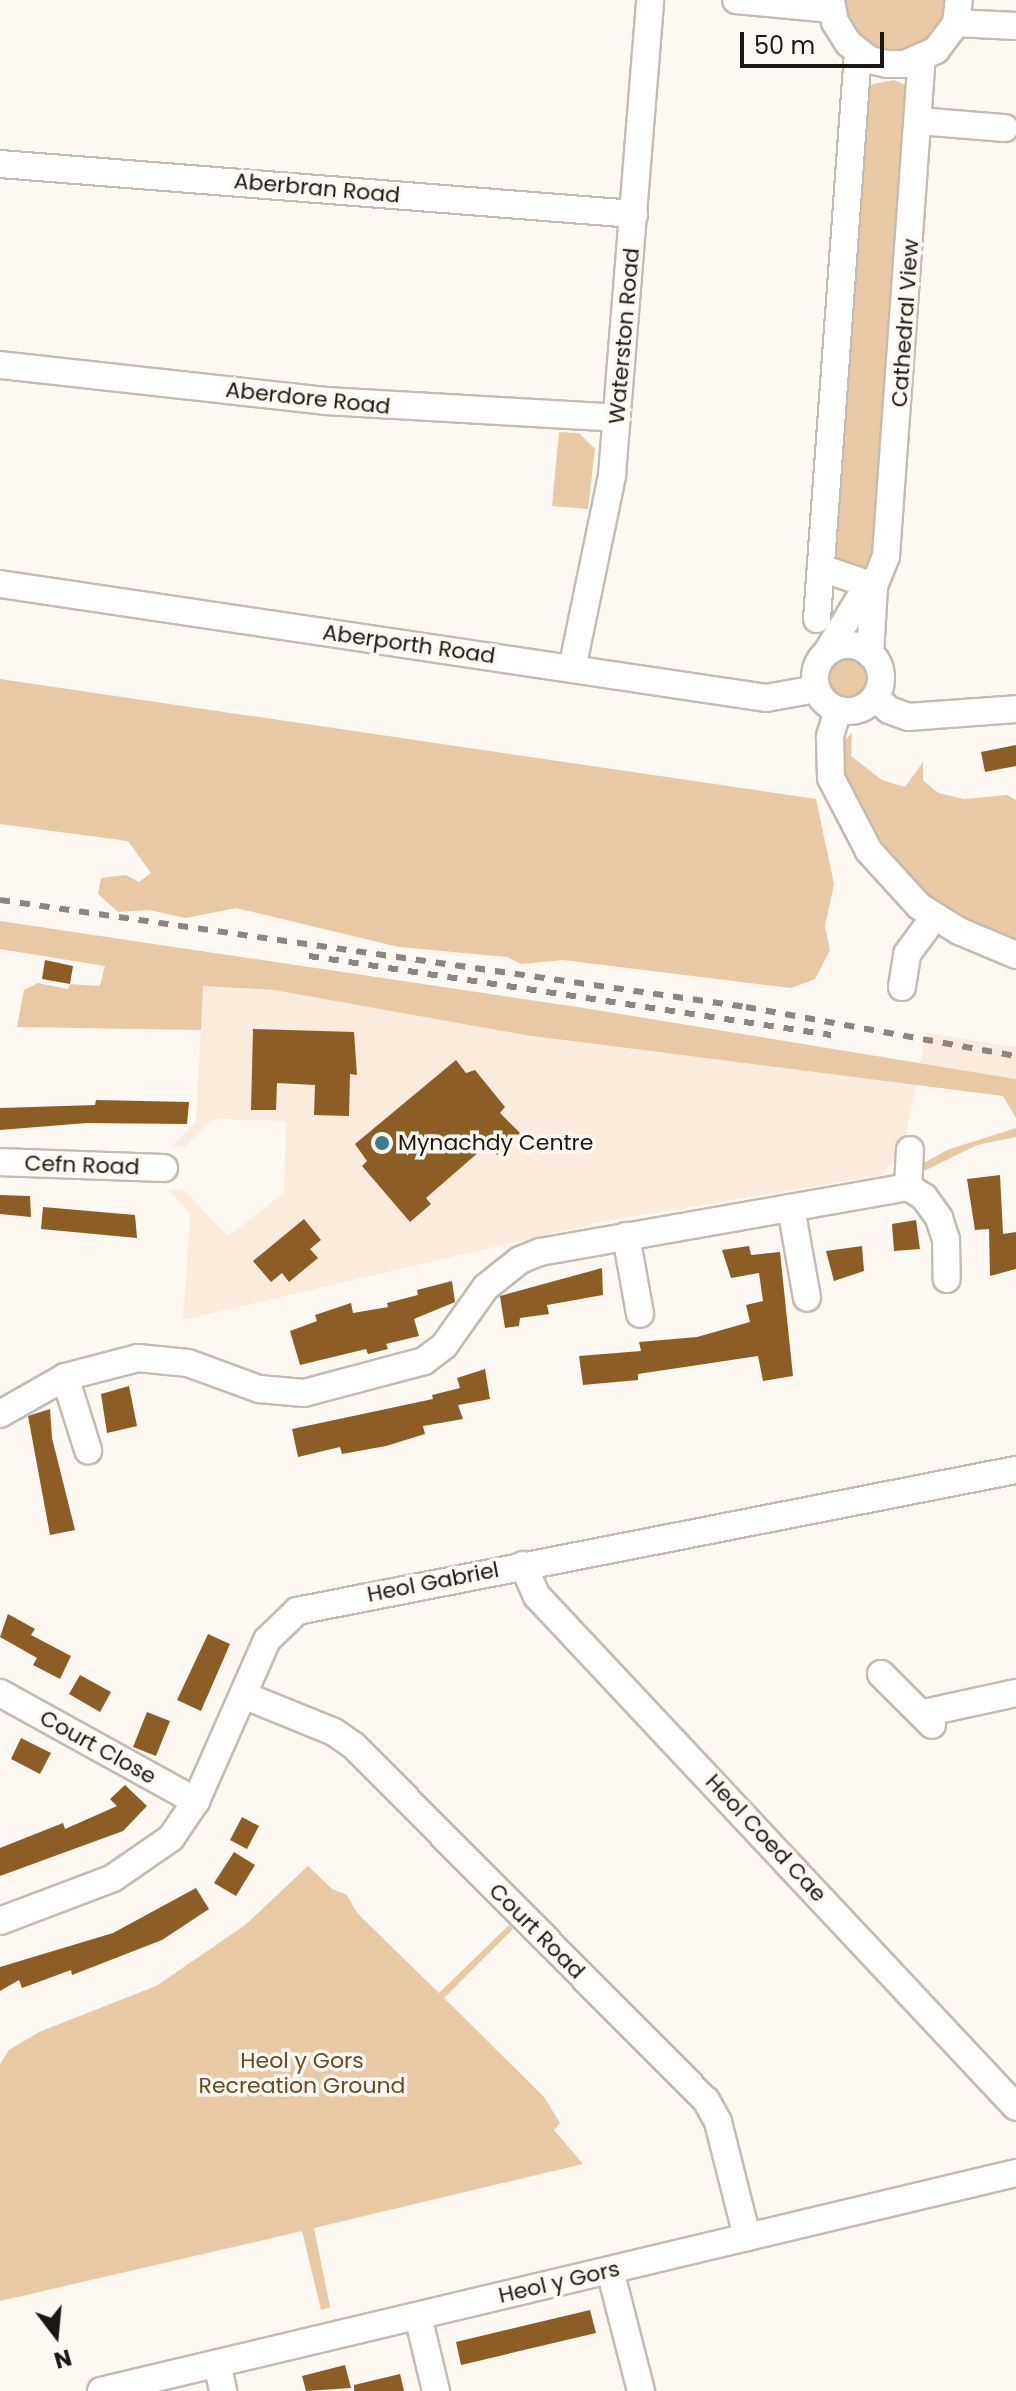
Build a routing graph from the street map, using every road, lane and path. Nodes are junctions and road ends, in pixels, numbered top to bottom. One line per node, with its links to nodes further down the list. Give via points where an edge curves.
1 (650, 0): 11 (street, Waterston Road)
2 (736, 0): 3 (street)
3 (832, 4): 6 (street, via 841,33)
4 (958, 11): 5 (street); 7 (street, via 936,50)
5 (1016, 26)
6 (858, 53): 7 (street, via 887,64); 14 (street)
7 (922, 58): 8 (street, Cathedral View)
8 (919, 121): 9 (street); 16 (street, Cathedral View, via 888,544)
9 (1005, 128)
10 (0, 164): 11 (street, Aberbran Road)
11 (634, 214): 13 (street, Waterston Road)
12 (0, 365): 13 (street, Aberdore Road, via 326,401)
13 (617, 418): 20 (street, Waterston Road, via 612,475)
14 (821, 568): 16 (street); 17 (street)
15 (0, 584): 20 (street, Aberporth Road)
16 (874, 586): 18 (street, Cathedral View, via 858,601); 19 (street, Cathedral View)
17 (817, 619)
18 (827, 652): 19 (street, via 844,645); 21 (street, via 815,669)
19 (870, 654): 22 (street, via 880,669)
20 (572, 669): 21 (street, Aberporth Road, via 766,698)
21 (816, 689): 24 (street)
22 (875, 697): 23 (street, via 908,717); 24 (street, via 859,710)
23 (1016, 709)
24 (838, 710): 25 (street, via 829,757 839,802 885,872)
25 (935, 916): 26 (street); 27 (street, via 907,954)
26 (1016, 955)
27 (902, 987)
28 (910, 1150): 31 (street)
29 (0, 1162): 30 (street, Cefn Road)
30 (164, 1168)
31 (908, 1187): 32 (street); 34 (street, via 924,1197 939,1218 946,1240)
32 (791, 1208): 33 (street); 35 (street)
33 (626, 1236): 36 (street); 37 (street, via 520,1260 486,1287 444,1346 424,1361 304,1393 259,1389 213,1370 163,1359 120,1360)
34 (947, 1279)
35 (807, 1298)
36 (640, 1314)
37 (65, 1377): 38 (street); 39 (street)
38 (0, 1414)
39 (88, 1450)
40 (1016, 1470): 41 (street, Heol Gabriel)
41 (523, 1565): 45 (street, Heol Gabriel, via 297,1611 267,1640); 48 (street, Heol Coed Cae, via 537,1596)
42 (881, 1674): 44 (street, via 929,1720)
43 (0, 1693): 46 (street, Court Close)
44 (1016, 1693)
45 (243, 1695): 46 (street, Heol Gabriel); 50 (street, Court Road, via 334,1732 354,1746 706,2100 718,2122)
46 (196, 1801): 47 (street, Heol Gabriel, via 171,1838 139,1865)
47 (0, 1921)
48 (1016, 2107)
49 (1016, 2173): 50 (street, Heol y Gors)
50 (747, 2237): 51 (street, Heol y Gors)
51 (610, 2270): 52 (street, Heol y Gors); 57 (street)
52 (418, 2316): 53 (street, Heol y Gors); 56 (street)
53 (217, 2364): 54 (street, Heol y Gors); 55 (street)
54 (101, 2391)
55 (223, 2391)
56 (436, 2391)
57 (641, 2391)

